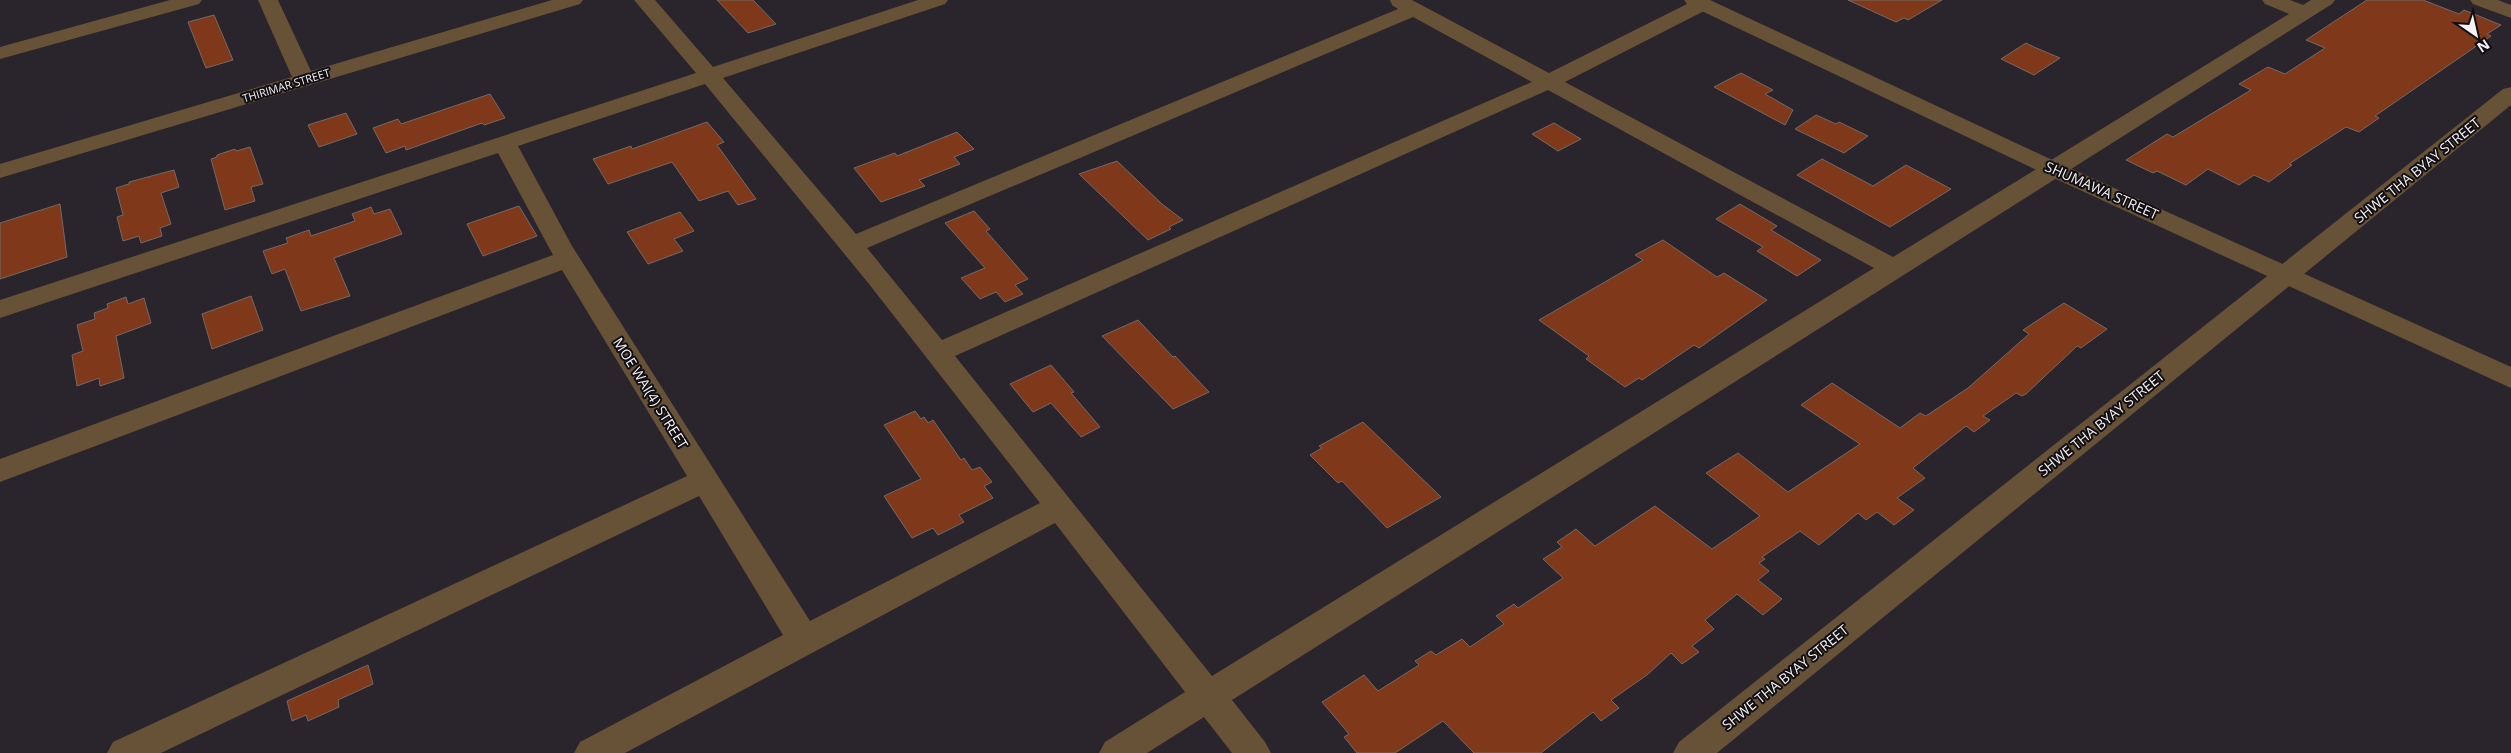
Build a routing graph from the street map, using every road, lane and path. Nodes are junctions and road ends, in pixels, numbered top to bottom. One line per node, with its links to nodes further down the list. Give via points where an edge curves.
1 (192, 0): 13 (street)
2 (268, 0): 15 (street)
3 (573, 0): 15 (street, THIRIMAR STREET)
4 (644, 0): 14 (street)
5 (938, 0): 14 (street)
6 (2272, 0): 12 (street)
7 (2325, 0): 12 (street)
8 (2480, 0): 11 (street)
9 (1698, 2): 16 (street); 19 (street, SHUMAWA STREET)
10 (1406, 5): 16 (street); 21 (street)
11 (2511, 12)
12 (2304, 13): 19 (street)
13 (0, 52)
14 (710, 75): 18 (street); 21 (street)
15 (304, 80): 20 (street, THIRIMAR STREET)
16 (1551, 81): 23 (street); 26 (street)
17 (2511, 94): 24 (street, SHWE THA BYAY STREET)
18 (504, 142): 22 (street, MOE WAI(4) STREET); 25 (street)
19 (2053, 169): 23 (street); 24 (street, SHUMAWA STREET)
20 (0, 171)
21 (850, 246): 26 (street)
22 (568, 259): 28 (street); 29 (street, MOE WAI(4) STREET)
23 (1894, 269): 32 (street)
24 (2287, 274): 27 (street, SHUMAWA STREET); 37 (street, SHWE THA BYAY STREET)
25 (0, 309)
26 (937, 353): 30 (street)
27 (2511, 378)
28 (0, 471)
29 (705, 480): 31 (street, MOE WAI(4) STREET); 33 (street)
30 (1059, 507): 31 (street); 32 (street)
31 (804, 640): 34 (street)
32 (1207, 695): 35 (street); 36 (street)
33 (125, 753)
34 (592, 753)
35 (1116, 753)
36 (1254, 753)
37 (1691, 753)

